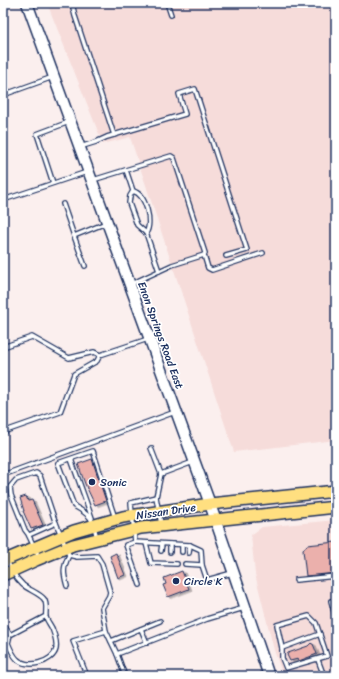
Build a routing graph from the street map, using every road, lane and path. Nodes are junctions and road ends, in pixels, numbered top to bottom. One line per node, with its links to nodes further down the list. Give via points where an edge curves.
1 (27, 3): 5 (street, Enon Springs Road East)
2 (72, 3): 8 (lane)
3 (167, 3): 4 (lane)
4 (171, 15)
5 (54, 76): 6 (lane); 7 (street, Enon Springs Road East)
6 (3, 95)
7 (70, 122): 9 (street, Enon Springs Road East); 12 (lane, via 37,134)
8 (114, 135): 9 (lane); 21 (lane, via 185,114 179,94 195,89 247,250)
9 (79, 147): 11 (street, Enon Springs Road East)
10 (126, 170): 11 (lane); 13 (lane); 20 (lane, via 171,156 174,158)
11 (90, 176): 12 (lane); 16 (street, Enon Springs Road East)
12 (53, 183): 14 (lane)
13 (133, 191): 17 (lane, via 129,200 137,225); 17 (lane, via 142,197 149,216)
14 (3, 200)
15 (63, 204): 18 (lane)
16 (107, 223): 18 (lane); 24 (street, Enon Springs Road East)
17 (146, 233): 23 (lane)
18 (74, 236): 22 (lane)
19 (263, 253): 20 (lane, via 212,270 208,268)
20 (204, 255): 23 (lane)
21 (226, 256)
22 (85, 266)
23 (159, 271): 24 (lane)
24 (129, 284): 25 (street, Enon Springs Road East)
25 (149, 339): 27 (lane); 28 (street, Enon Springs Road East)
26 (3, 347): 27 (lane, via 32,337 68,358 94,352)
27 (100, 355): 29 (lane, via 97,361 74,374 60,412)
28 (176, 412): 30 (lane); 35 (street, Enon Springs Road East)
29 (3, 432)
30 (91, 443): 32 (lane); 33 (lane)
31 (151, 448): 39 (lane)
32 (93, 451): 34 (lane); 47 (lane)
33 (55, 456): 36 (lane); 37 (lane)
34 (71, 459): 36 (lane); 49 (lane)
35 (194, 462): 39 (lane); 43 (street, Enon Springs Road East)
36 (58, 463): 49 (lane, via 74,506 85,512)
37 (34, 464): 38 (lane); 40 (lane)
38 (36, 473): 50 (lane, via 40,476); 53 (lane, via 16,480 10,486 11,495)
39 (160, 474): 42 (lane)
40 (3, 475)
41 (336, 491): 43 (main road, Nissan Drive)
42 (156, 497): 45 (lane); 46 (lane, via 131,503)
43 (210, 504): 45 (main road, Nissan Drive); 48 (street, Enon Springs Road East)
44 (336, 507): 48 (main road, Nissan Drive)
45 (160, 511): 46 (main road, Nissan Drive); 51 (lane)
46 (132, 515): 47 (main road, Nissan Drive); 52 (lane)
47 (116, 519): 49 (main road, Nissan Drive)
48 (215, 520): 51 (main road, Nissan Drive); 73 (street, Enon Springs Road East)
49 (93, 522): 54 (main road, Nissan Drive); 55 (lane)
50 (56, 523): 53 (lane); 54 (lane)
51 (162, 526): 52 (main road, Nissan Drive)
52 (134, 530): 55 (main road, Nissan Drive); 56 (lane)
53 (29, 535): 62 (lane)
54 (61, 536): 62 (main road, Nissan Drive); 63 (lane)
55 (97, 539): 63 (main road, Nissan Drive)
56 (135, 542): 57 (lane); 77 (lane, via 126,545)
57 (146, 543): 58 (lane); 71 (lane, via 151,563 161,561)
58 (162, 544): 59 (lane); 64 (lane)
59 (170, 544): 60 (lane); 65 (lane)
60 (182, 545): 61 (lane); 66 (lane)
61 (190, 545): 67 (lane); 72 (lane, via 201,550)
62 (35, 547): 68 (main road, Nissan Drive); 69 (lane)
63 (68, 551): 69 (main road, Nissan Drive); 78 (lane, via 63,574); 86 (lane, via 77,557 97,556 102,564 110,592 102,608)
64 (161, 551)
65 (170, 552)
66 (182, 552)
67 (190, 553)
68 (4, 557): 74 (lane)
69 (40, 558): 74 (main road, Nissan Drive)
70 (188, 563): 72 (lane)
71 (177, 564)
72 (202, 565): 73 (lane, via 207,580)
73 (233, 572): 80 (street, Enon Springs Road East)
74 (8, 573): 81 (lane, via 44,599)
75 (336, 576): 76 (lane)
76 (296, 580)
77 (140, 585)
78 (67, 586)
79 (331, 601): 82 (lane)
80 (245, 607): 90 (lane); 96 (street, Enon Springs Road East)
81 (46, 616): 88 (lane); 88 (lane, via 53,629 56,650 42,662 24,663 17,659 8,643)
82 (336, 619)
83 (160, 621): 85 (lane)
84 (3, 623): 88 (lane)
85 (141, 629): 89 (lane); 90 (lane)
86 (106, 631): 89 (lane); 94 (lane, via 73,641)
87 (320, 634): 91 (lane); 91 (lane, via 316,623 309,616 277,625); 93 (lane, via 327,656)
88 (10, 635)
89 (111, 641): 92 (lane)
90 (147, 643): 92 (lane)
91 (282, 648): 93 (lane, via 286,668)
92 (117, 654): 95 (lane)
93 (318, 660): 97 (lane)
94 (87, 676)
95 (125, 676)
96 (268, 676)
97 (324, 676)

